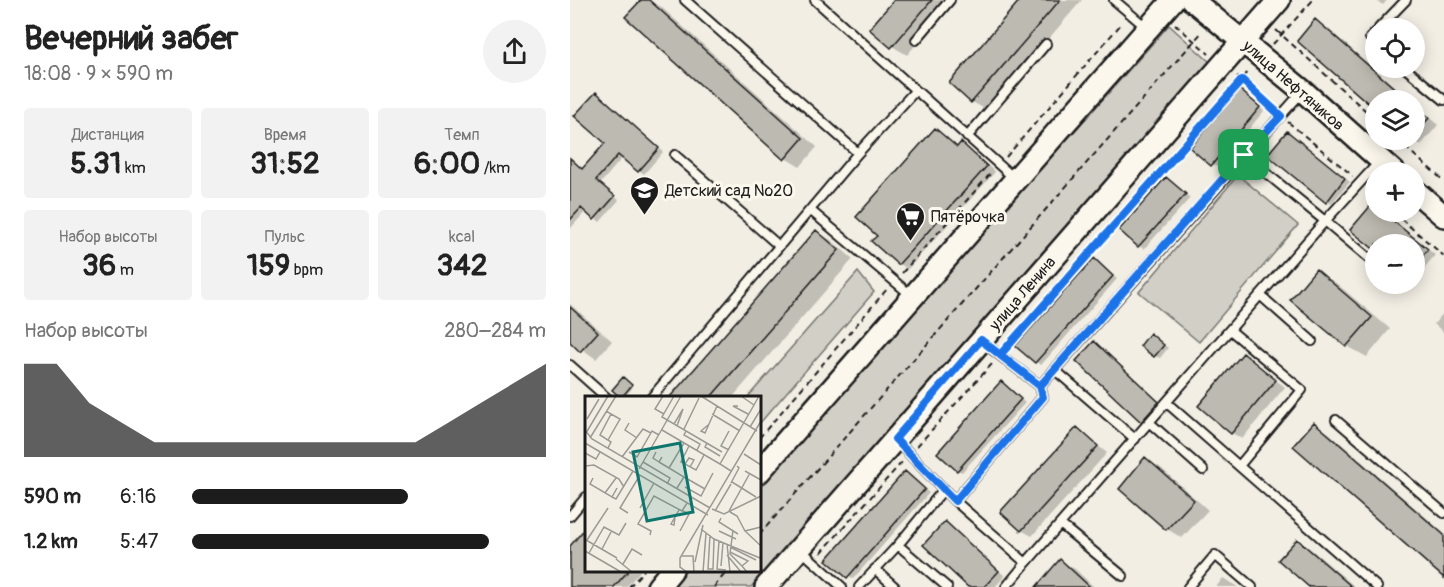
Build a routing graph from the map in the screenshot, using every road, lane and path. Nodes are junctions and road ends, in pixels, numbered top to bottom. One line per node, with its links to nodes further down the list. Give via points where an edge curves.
1 (685, 0): 10 (lane)
2 (701, 0): 10 (lane)
3 (814, 0): 25 (lane, via 901,74)
4 (950, 0): 17 (lane)
5 (1114, 0): 11 (lane)
6 (1192, 0): 14 (main road, улица Нефтяников)
7 (1279, 0): 13 (main road, улица Ленина)
8 (1313, 0): 16 (path)
9 (1406, 0): 15 (lane)
10 (695, 7): 32 (lane)
11 (1130, 14): 12 (lane); 36 (path)
12 (1161, 14): 19 (path); 37 (main road)
13 (1264, 17): 16 (path); 18 (main road, улица Ленина)
14 (1215, 18): 18 (main road, улица Нефтяников); 19 (path)
15 (1389, 18)
16 (1281, 35): 21 (path); 28 (path)
17 (916, 40)
18 (1243, 40): 21 (main road, улица Нефтяников); 22 (main road, улица Ленина)
19 (1194, 42): 22 (path); 77 (path)
20 (1046, 44): 30 (lane)
21 (1262, 56): 24 (path); 26 (main road, улица Нефтяников)
22 (1222, 64): 24 (path); 54 (main road, улица Ленина)
23 (1417, 78): 27 (lane)
24 (1242, 80): 29 (path); 56 (path)
25 (915, 91): 30 (lane); 32 (lane)
26 (1304, 91): 29 (lane); 35 (main road, улица Нефтяников)
27 (1444, 100)
28 (1365, 110)
29 (1281, 116): 34 (lane); 40 (path)
30 (967, 137): 36 (lane)
31 (1408, 150): 39 (path)
32 (858, 153): 43 (lane)
33 (675, 155): 47 (lane)
34 (1244, 155): 45 (lane); 58 (lane)
35 (1382, 162)
36 (999, 165): 37 (lane); 50 (path)
37 (1016, 180): 52 (main road)
38 (1365, 181): 40 (lane)
39 (1444, 181)
40 (1361, 183): 41 (path); 45 (lane)
41 (1365, 186)
42 (1425, 200): 44 (main road)
43 (810, 210): 47 (lane); 50 (lane)
44 (1444, 216)
45 (1325, 221): 48 (lane); 51 (lane)
46 (1405, 222): 49 (path)
47 (778, 244): 61 (lane)
48 (1365, 255)
49 (1444, 256)
50 (894, 281): 52 (lane); 65 (path)
51 (1260, 295): 53 (lane); 55 (lane)
52 (913, 297): 70 (main road)
53 (1230, 330): 62 (lane); 68 (lane, via 1302,390)
54 (981, 340): 56 (lane); 67 (main road, улица Ленина)
55 (1312, 341)
56 (1000, 355): 59 (lane); 67 (path)
57 (570, 365): 60 (lane)
58 (1055, 370): 59 (lane); 66 (lane)
59 (1040, 386): 73 (lane, via 1043,397)
60 (605, 396)
61 (653, 396)
62 (1167, 403): 64 (lane); 68 (lane)
63 (1336, 420): 74 (lane)
64 (1150, 423): 66 (lane); 69 (lane)
65 (760, 437)
66 (1135, 439): 76 (lane)
67 (902, 447): 71 (lane); 79 (main road, улица Ленина); 79 (path)
68 (1239, 466): 97 (lane)
69 (1203, 470)
70 (760, 471)
71 (944, 489): 73 (lane); 78 (lane)
72 (585, 498): 75 (lane)
73 (955, 501): 80 (lane)
74 (1444, 513)
75 (570, 516)
76 (1060, 524): 80 (lane); 85 (lane)
77 (760, 535)
78 (897, 545): 81 (lane); 93 (lane)
79 (806, 555): 89 (main road, улица Ленина); 90 (lane)
80 (1026, 563): 94 (lane)
81 (875, 569): 91 (lane); 92 (lane)
82 (642, 572): 86 (path)
83 (670, 572): 87 (main road)
84 (726, 572): 88 (path)
85 (1123, 576)
86 (629, 587)
87 (658, 587)
88 (714, 587)
89 (766, 587)
90 (842, 587)
91 (859, 587)
92 (895, 587)
93 (947, 587)
94 (1006, 587)
95 (1188, 587): 96 (lane, via 1215,555)
96 (1252, 587)
97 (1377, 587)

